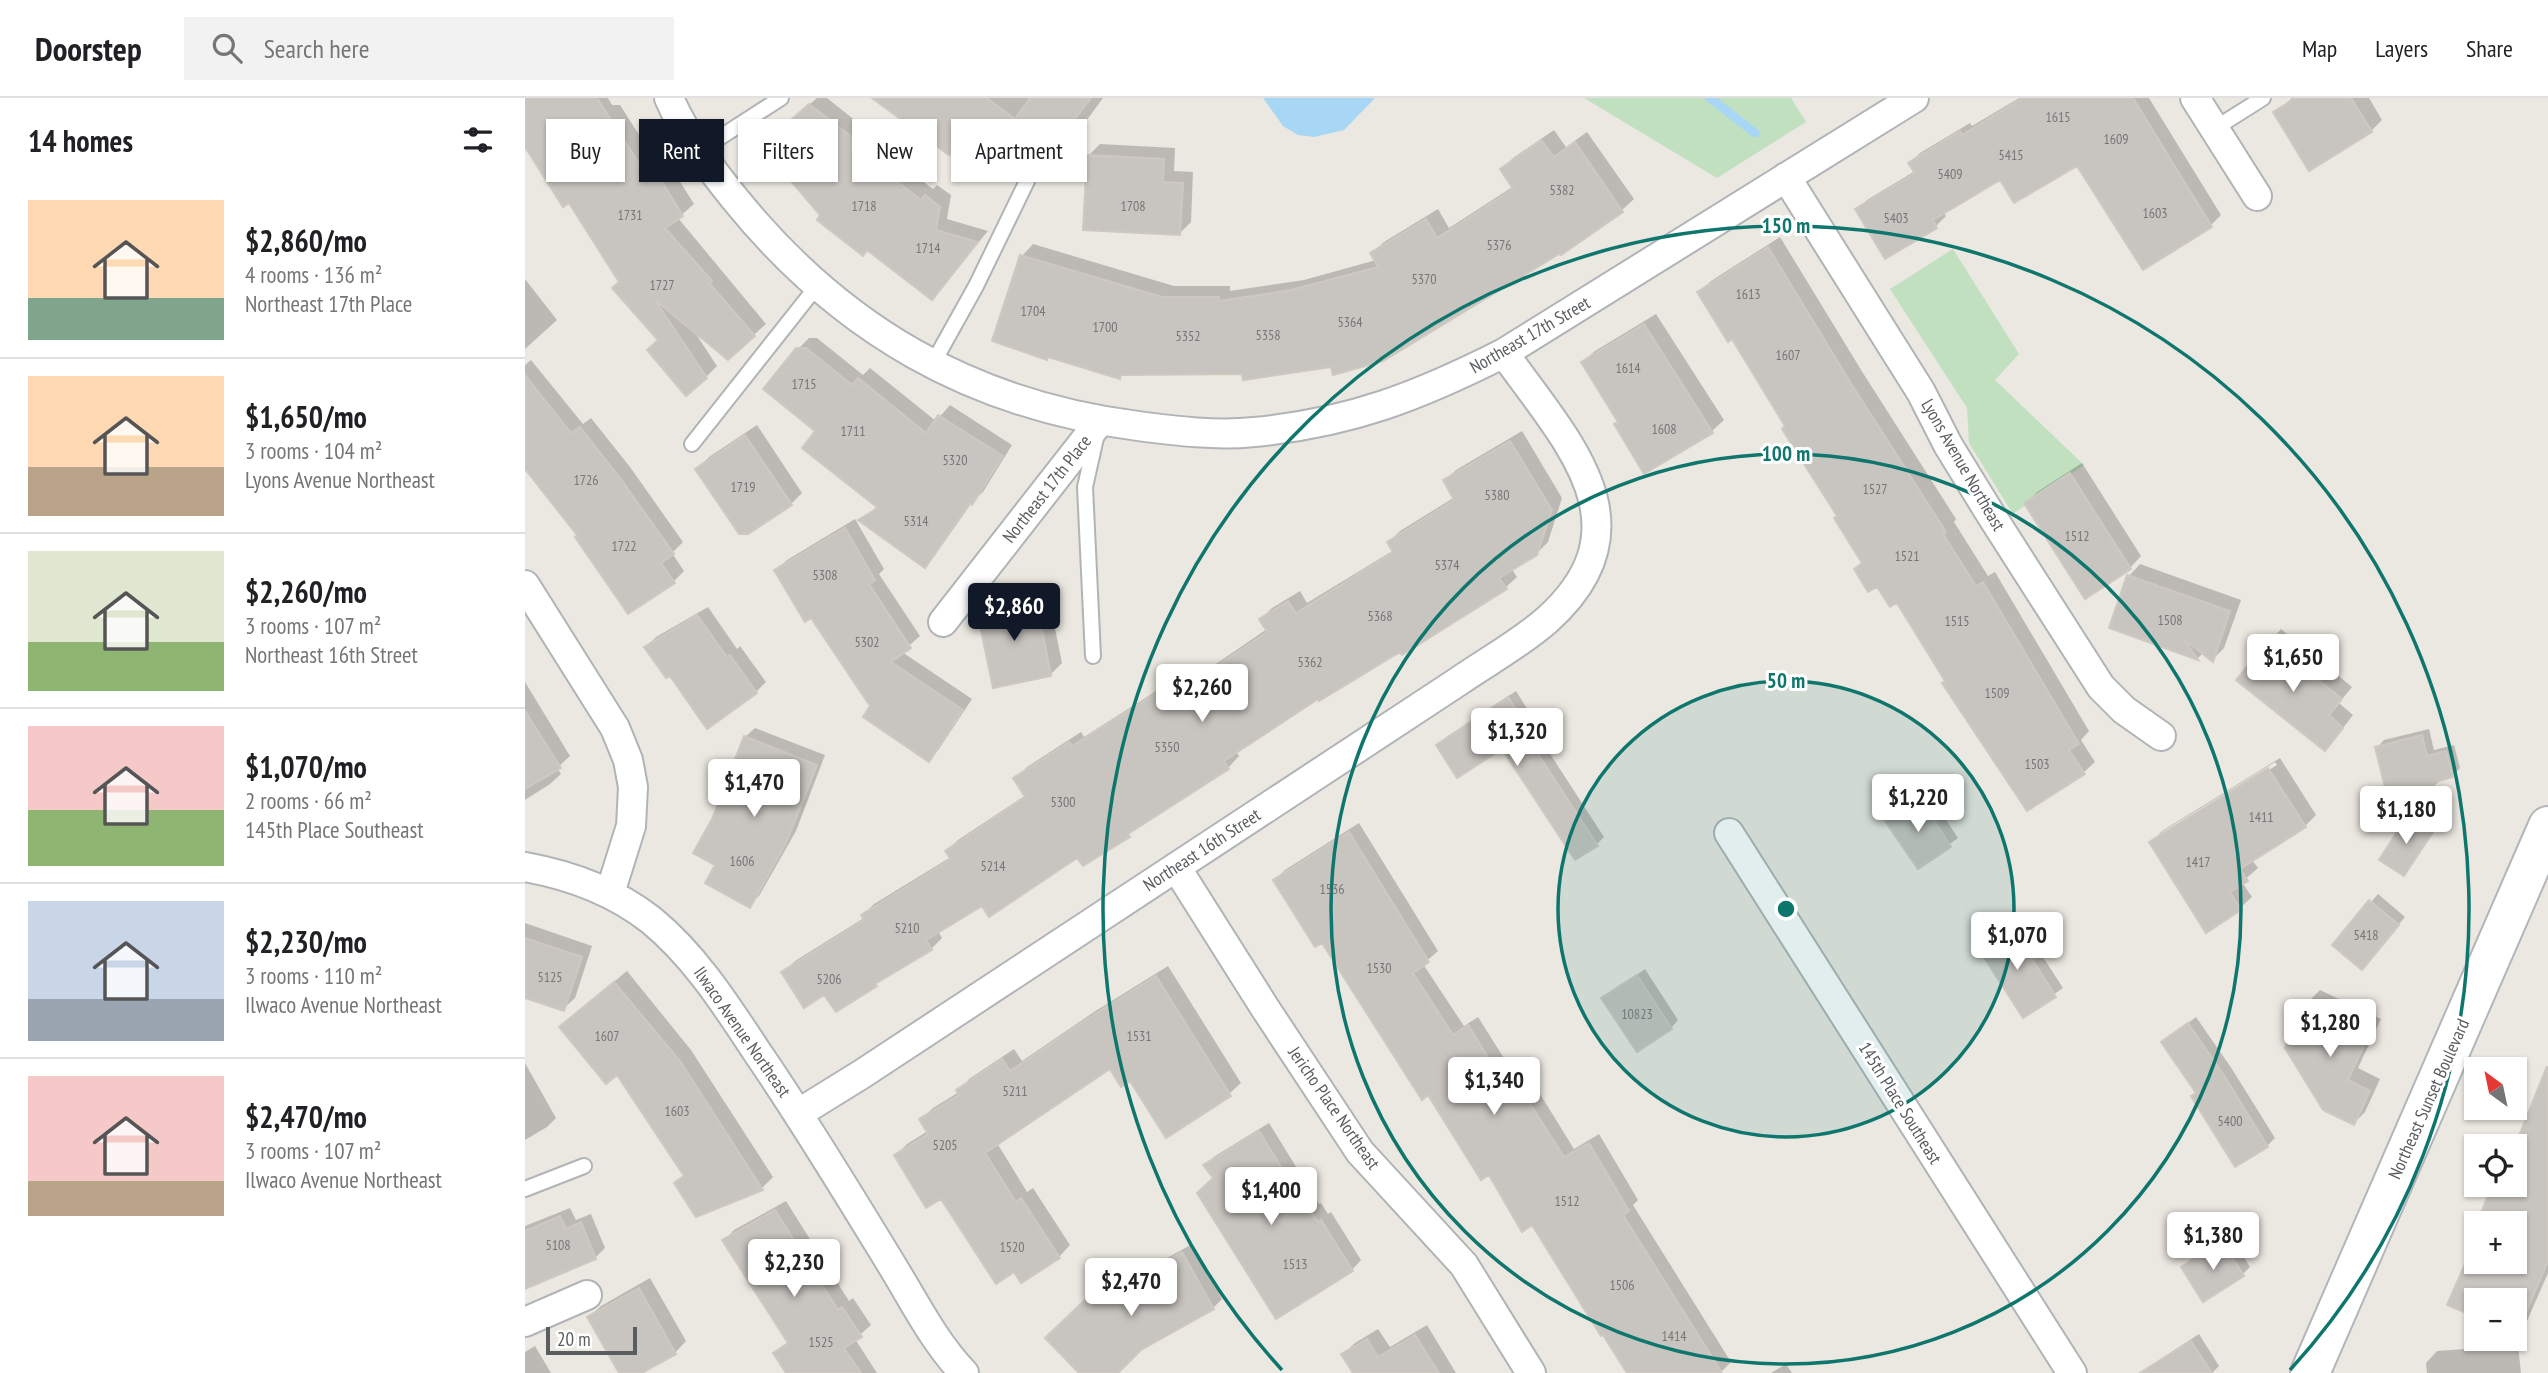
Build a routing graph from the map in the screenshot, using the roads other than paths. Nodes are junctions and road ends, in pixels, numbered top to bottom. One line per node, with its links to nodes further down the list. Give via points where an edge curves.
1 (669, 98): 6 (street, Northeast 17th Street)
2 (781, 98): 8 (lane)
3 (1914, 98): 9 (street, Northeast 17th Street)
4 (2195, 98): 7 (street)
5 (2263, 98): 7 (lane)
6 (681, 119)
7 (2214, 129): 12 (street)
8 (724, 135)
9 (1786, 177): 14 (street, Northeast 17th Street); 21 (street, Lyons Avenue Northeast, via 2101,687)
10 (722, 182): 13 (street, Northeast 17th Street, via 765,236)
11 (1027, 182): 15 (lane)
12 (2257, 196)
13 (817, 286): 15 (street, Northeast 17th Street, via 892,342); 17 (lane)
14 (1504, 353): 16 (street, Northeast 17th Street, via 1382,408 1313,425 1238,433 1174,431); 25 (street, Northeast 16th Street, via 1580,461 1592,489 1597,537 1589,567 1573,594 1545,621)
15 (932, 365): 16 (street, Northeast 17th Street, via 1000,394)
16 (1100, 421): 19 (street, Northeast 17th Place); 20 (lane, via 1085,486)
17 (692, 444)
18 (525, 585): 26 (street, via 615,728 628,760 633,787 631,826)
19 (943, 622)
20 (1093, 656)
21 (2161, 736)
22 (2548, 826): 35 (main road, Northeast Sunset Boulevard)
23 (1729, 833): 34 (street, 145th Place Southeast)
24 (525, 867): 26 (street)
25 (1175, 867): 27 (street, Northeast 16th Street); 33 (street, Jericho Place Northeast, via 1360,1152 1464,1265)
26 (610, 893): 27 (street, Ilwaco Avenue Northeast, via 683,950 722,998)
27 (799, 1113): 32 (street, Ilwaco Avenue Northeast, via 937,1337)
28 (584, 1166): 29 (lane)
29 (525, 1189)
30 (587, 1295): 31 (street)
31 (525, 1322)
32 (964, 1373)
33 (1531, 1373)
34 (2072, 1373)
35 (2310, 1373)

